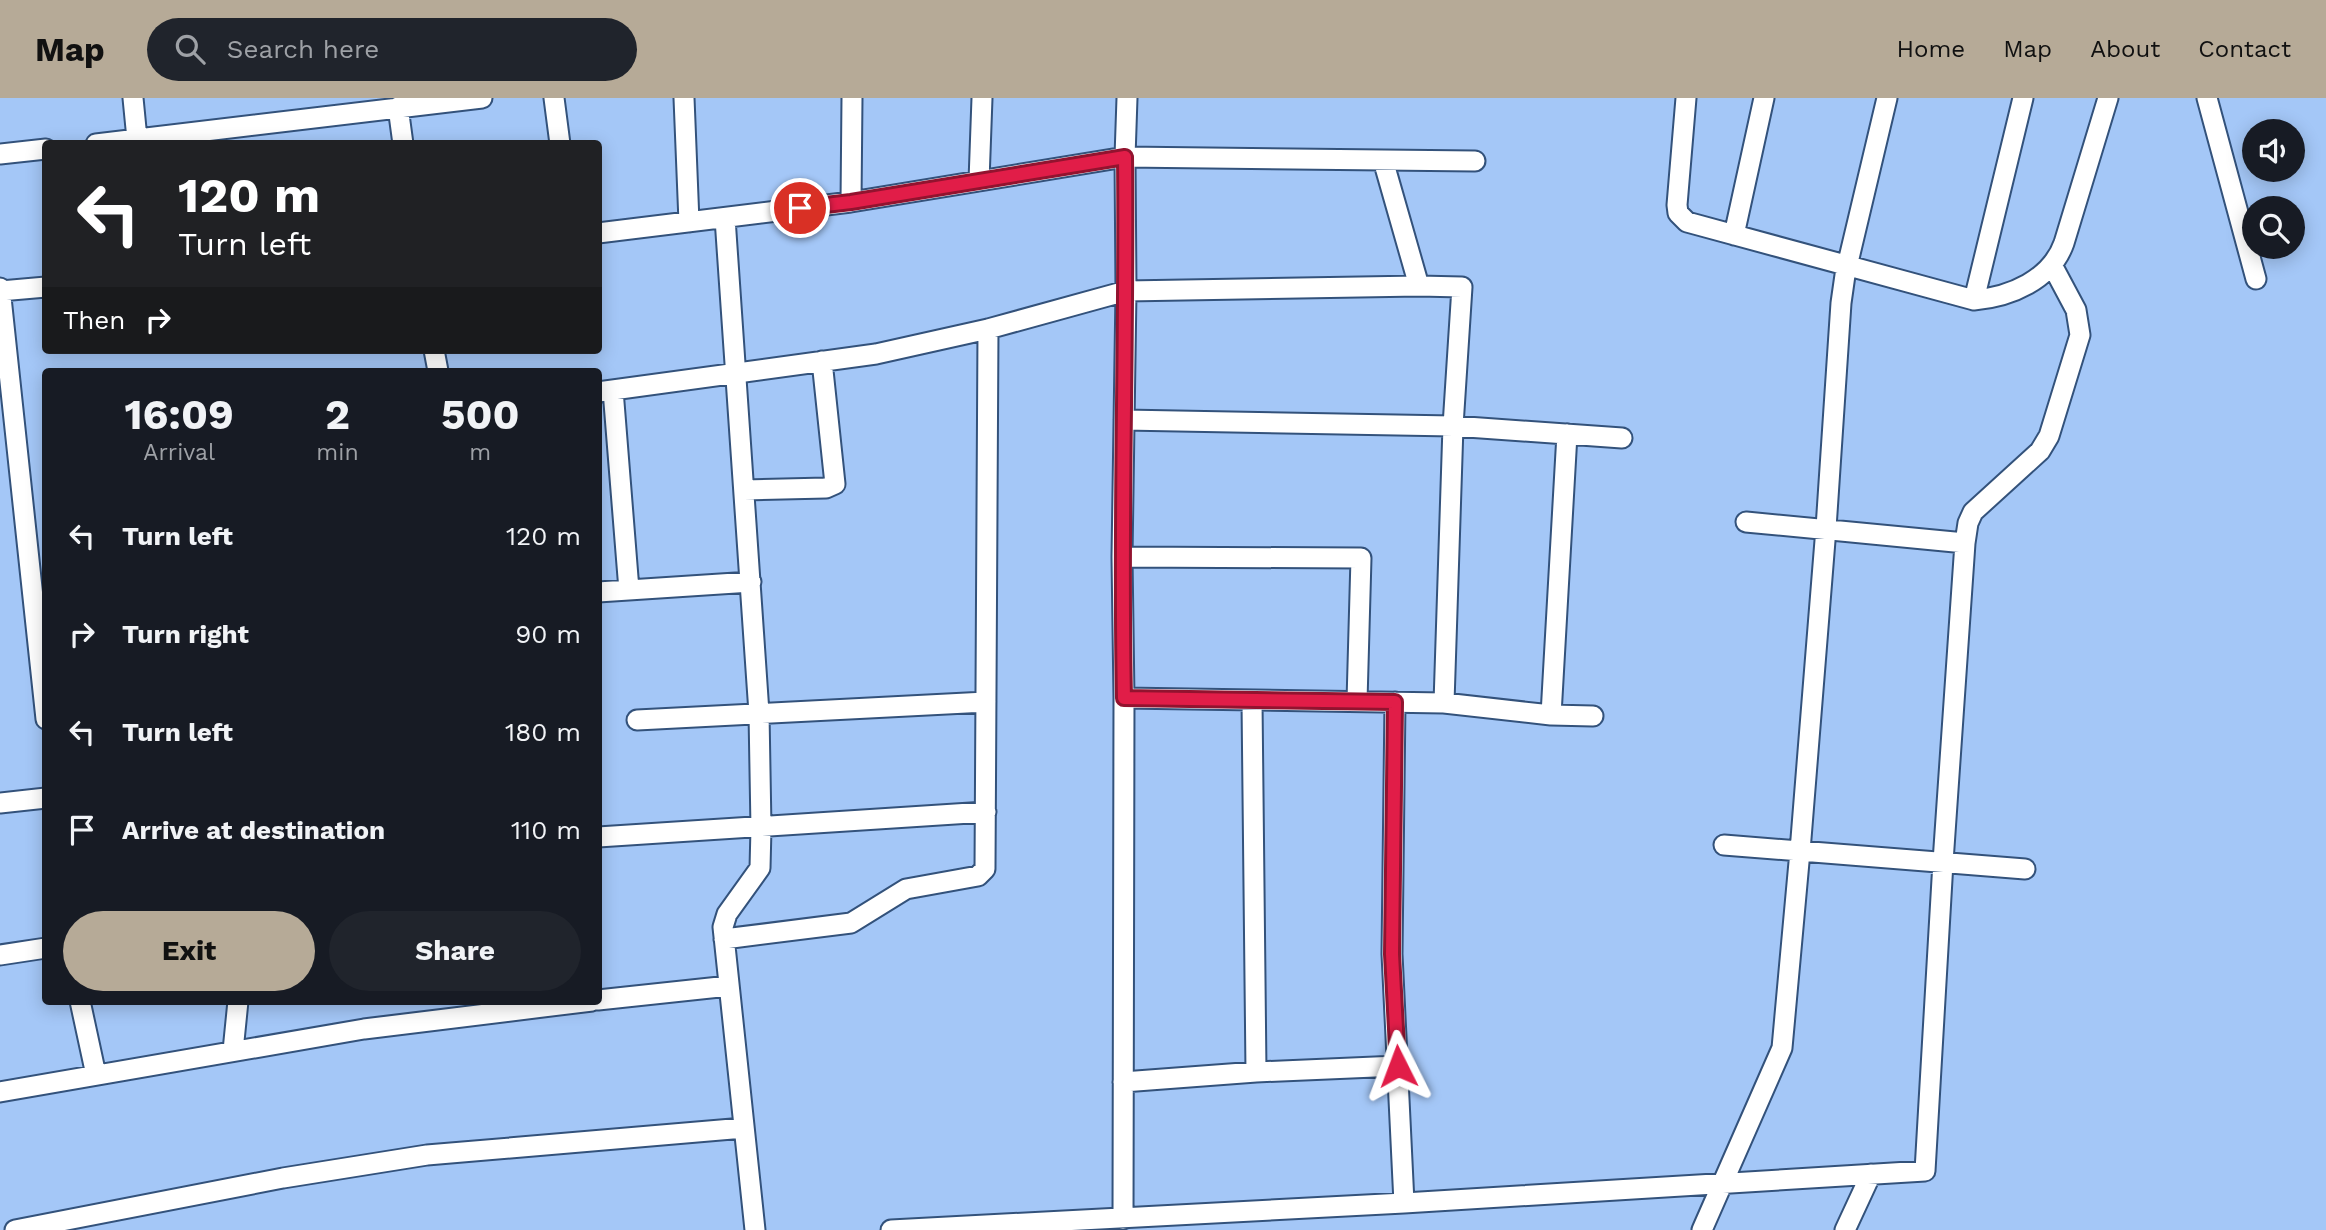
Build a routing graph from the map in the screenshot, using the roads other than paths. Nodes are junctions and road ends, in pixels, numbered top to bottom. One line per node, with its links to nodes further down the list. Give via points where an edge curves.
1 (133, 98): 15 (street)
2 (482, 98): 14 (street)
3 (554, 98): 18 (street)
4 (684, 98): 27 (street)
5 (852, 98): 25 (street)
6 (982, 98): 24 (street)
7 (1127, 98): 21 (street)
8 (1686, 98): 29 (street, via 1678,213 1687,222)
9 (1764, 98): 29 (street)
10 (1886, 98): 31 (street)
11 (2023, 98): 37 (street)
12 (2108, 98): 30 (street, via 2064,243)
13 (2207, 98): 32 (street)
14 (398, 107): 15 (street); 17 (street)
15 (137, 139): 16 (street)
16 (129, 140)
17 (402, 140)
18 (559, 140)
19 (42, 150): 20 (street)
20 (0, 155)
21 (1125, 157): 22 (street); 24 (street); 36 (street)
22 (1383, 160): 23 (street); 33 (street)
23 (1475, 161)
24 (979, 181): 25 (street)
25 (851, 202): 26 (street)
26 (725, 218): 27 (street); 40 (street)
27 (689, 222): 28 (street)
28 (602, 233)
29 (1734, 235): 31 (street)
30 (2052, 265): 37 (street, via 2015,291); 49 (street, via 2080,327 2053,424 2040,451 1973,512)
31 (1847, 266): 37 (street); 48 (street)
32 (2256, 279)
33 (1419, 286): 36 (street); 43 (street, via 1462,287)
34 (42, 287): 35 (street)
35 (0, 290): 54 (street)
36 (1126, 291): 38 (street); 42 (street)
37 (1974, 300)
38 (988, 330): 39 (street); 58 (street)
39 (822, 361): 40 (street); 46 (street, via 835,484)
40 (736, 373): 41 (street); 46 (street)
41 (606, 391): 52 (street)
42 (1124, 420): 43 (street); 50 (street)
43 (1453, 426): 44 (street); 60 (street)
44 (1567, 434): 45 (street); 62 (street)
45 (1622, 438)
46 (744, 491): 51 (street)
47 (1746, 522): 48 (street)
48 (1826, 528): 49 (street); 71 (street)
49 (1965, 543): 72 (street)
50 (1122, 557): 55 (street); 57 (street, via 1361,558)
51 (751, 582): 52 (street); 61 (street)
52 (629, 590): 53 (street)
53 (602, 592)
54 (42, 682)
55 (1124, 698): 56 (street); 86 (street)
56 (1252, 701): 57 (street); 84 (street)
57 (1357, 701): 59 (street)
58 (986, 702): 61 (street); 67 (street)
59 (1395, 702): 60 (street); 83 (street, via 1392,954)
60 (1444, 703): 62 (street)
61 (760, 713): 64 (street); 68 (street)
62 (1551, 715): 63 (street)
63 (1593, 716)
64 (637, 720)
65 (42, 798): 66 (street)
66 (0, 803)
67 (986, 812): 68 (street); 74 (street, via 985,869 978,876 906,889 851,923)
68 (761, 828): 69 (street); 74 (street, via 760,868 724,920)
69 (602, 837)
70 (1724, 845): 71 (street)
71 (1800, 851): 72 (street); 90 (street, via 1782,1048)
72 (1942, 862): 73 (street); 89 (street, via 1925,1171)
73 (2025, 869)
74 (724, 939): 77 (street)
75 (42, 949): 76 (street)
76 (0, 955)
77 (729, 986): 78 (street); 88 (street)
78 (602, 1000)
79 (81, 1005): 85 (street)
80 (238, 1005): 82 (street)
81 (560, 1005): 82 (street, via 364,1029)
82 (233, 1051): 85 (street)
83 (1398, 1066): 84 (street); 91 (street)
84 (1256, 1072): 86 (street)
85 (96, 1075): 87 (street)
86 (1123, 1082): 92 (street)
87 (0, 1092)
88 (744, 1128): 94 (street, via 415,1157); 95 (street)
89 (1871, 1174): 90 (street); 98 (street)
90 (1723, 1184): 91 (street); 97 (street)
91 (1404, 1203): 93 (street)
92 (1123, 1219): 93 (street); 96 (street)
93 (1200, 1222)
94 (15, 1230)
95 (755, 1230)
96 (891, 1230)
97 (1702, 1230)
98 (1845, 1230)

